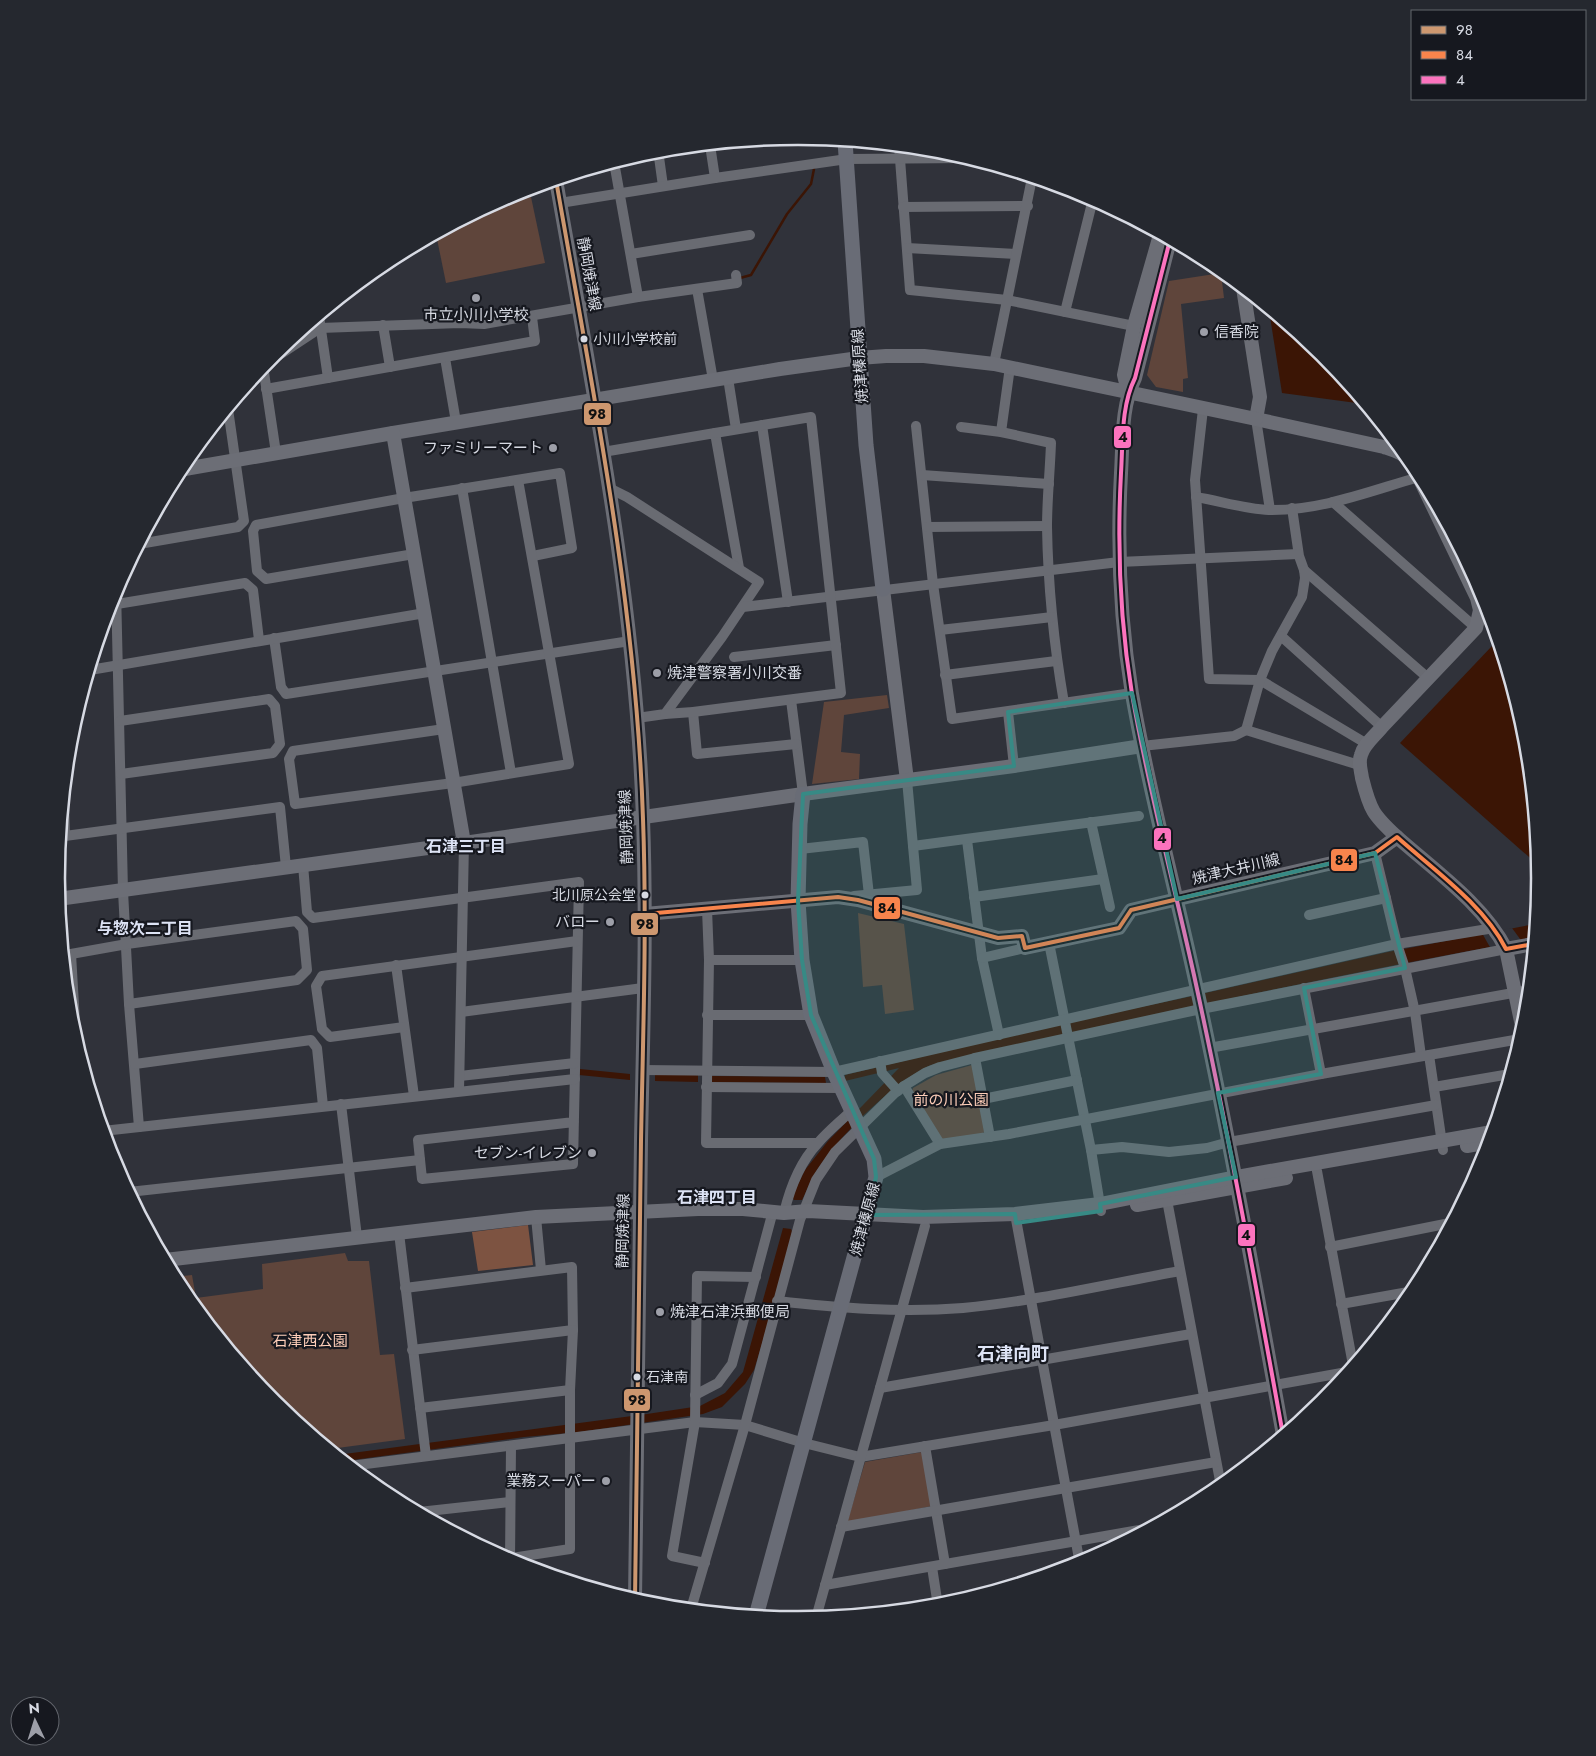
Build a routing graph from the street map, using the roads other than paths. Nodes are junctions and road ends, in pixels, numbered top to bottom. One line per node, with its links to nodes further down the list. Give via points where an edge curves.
1 (845, 147): 7 (main road, 焼津榛原線)
2 (711, 150): 9 (street)
3 (899, 152): 5 (street)
4 (659, 158): 12 (street)
5 (900, 158): 6 (street); 7 (street); 16 (street)
6 (935, 158)
7 (846, 159): 9 (street); 38 (main road, 焼津榛原線)
8 (615, 168): 13 (street)
9 (715, 178): 12 (street)
10 (1031, 183): 15 (street)
11 (557, 186): 14 (street, 静岡焼津線)
12 (663, 186): 13 (street)
13 (620, 193): 14 (street); 22 (street)
14 (560, 203): 29 (street, 静岡焼津線)
15 (1028, 206): 16 (street); 23 (street)
16 (903, 207): 21 (street)
17 (1091, 207): 30 (street)
18 (750, 235): 22 (street)
19 (1159, 240): 34 (street)
20 (1168, 246): 47 (street)
21 (907, 248): 23 (street); 28 (street, via 910,290)
22 (631, 254): 27 (street)
23 (1016, 254): 28 (street)
24 (737, 278): 25 (street, via 738,283)
25 (697, 289): 27 (street); 45 (street)
26 (1244, 296): 51 (street, via 1260,397)
27 (638, 297): 29 (street)
28 (1007, 300): 30 (street); 39 (street)
29 (578, 308): 31 (street); 48 (street, 静岡焼津線)
30 (1065, 312): 34 (street)
31 (532, 317): 33 (street, via 484,324); 37 (street, via 535,341)
32 (320, 323): 35 (street)
33 (383, 325): 35 (street); 40 (street)
34 (1134, 326): 47 (street, via 1124,375)
35 (320, 328): 36 (street); 43 (street)
36 (300, 341)
37 (445, 358): 40 (street); 52 (street)
38 (859, 358): 39 (street, via 924,356); 44 (street); 88 (main road, 焼津榛原線)
39 (994, 364): 41 (street)
40 (390, 367): 43 (street)
41 (1010, 367): 47 (street); 58 (street)
42 (265, 376): 46 (street)
43 (328, 378): 46 (street)
44 (728, 378): 45 (street); 56 (street)
45 (713, 380): 48 (street)
46 (266, 389): 62 (street)
47 (1128, 392): 49 (street); 83 (street)
48 (594, 399): 52 (street); 61 (street, 静岡焼津線)
49 (1203, 409): 51 (street); 71 (street)
50 (229, 416): 63 (street)
51 (1256, 420): 60 (street); 75 (street)
52 (456, 422): 59 (street)
53 (762, 425): 56 (street); 89 (street, via 811,417); 90 (street)
54 (916, 426): 65 (street)
55 (961, 427): 58 (street)
56 (736, 429): 57 (street)
57 (716, 432): 61 (street); 84 (street)
58 (1001, 432): 68 (street, via 1051,443)
59 (393, 433): 62 (street); 72 (street)
60 (1392, 450)
61 (603, 452): 70 (street, 静岡焼津線)
62 (276, 453): 63 (street)
63 (236, 459): 64 (street); 78 (street, via 244,521 238,527)
64 (191, 468)
65 (922, 475): 68 (street); 77 (street)
66 (1412, 479): 73 (street)
67 (518, 480): 69 (street); 81 (street); 81 (street, via 560,473 572,548)
68 (1049, 484): 76 (street)
69 (462, 488): 72 (street); 107 (street)
70 (609, 488): 84 (street); 102 (street, 静岡焼津線)
71 (1196, 497): 75 (street); 82 (street)
72 (404, 498): 79 (street); 79 (street, via 256,525 253,531 257,571 266,580)
73 (1333, 502): 74 (street); 97 (street)
74 (1292, 508): 75 (street); 80 (street)
75 (1270, 510)
76 (1047, 526): 77 (street); 85 (street)
77 (927, 527): 87 (street)
78 (147, 543)
79 (414, 554): 95 (street)
80 (1298, 554): 82 (street); 86 (street)
81 (532, 556): 104 (street)
82 (1200, 558): 83 (street); 113 (street, via 1209,679)
83 (1119, 562): 85 (street); 114 (street)
84 (739, 568): 92 (street, via 759,582)
85 (1048, 570): 87 (street); 96 (street)
86 (1304, 570): 99 (street, via 1302,597); 112 (street)
87 (933, 584): 88 (street); 98 (street)
88 (883, 589): 89 (street); 132 (street)
89 (831, 596): 90 (street); 103 (street)
90 (788, 602): 92 (street)
91 (118, 604): 101 (street, via 245,583 253,590)
92 (743, 607): 119 (street)
93 (117, 608): 108 (street)
94 (1480, 610): 97 (street)
95 (425, 613): 100 (street); 110 (street)
96 (1052, 617): 98 (street); 106 (street)
97 (1476, 628): 112 (street)
98 (940, 630): 111 (street)
99 (1281, 636): 113 (street); 122 (street)
100 (274, 638): 101 (street); 110 (street, via 281,687 286,694)
101 (259, 640): 108 (street)
102 (630, 641): 104 (street); 120 (street, 静岡焼津線)
103 (836, 645): 105 (street); 115 (street, via 841,693)
104 (548, 653): 107 (street); 130 (street, via 569,764)
105 (734, 657)
106 (1056, 661): 111 (street); 116 (street)
107 (491, 662): 110 (street); 130 (street)
108 (117, 666): 109 (street); 121 (street)
109 (96, 669)
110 (435, 672): 123 (street)
111 (946, 675): 118 (street, via 952,719)
112 (1428, 678): 122 (street)
113 (1260, 680): 124 (street); 126 (street)
114 (1132, 693): 116 (street); 127 (street)
115 (791, 700): 117 (street); 125 (street)
116 (1064, 703): 118 (street)
117 (693, 712): 119 (street); 125 (street, via 697,754)
118 (1008, 712): 129 (street)
119 (666, 714): 120 (street)
120 (637, 718): 136 (street, 静岡焼津線)
121 (120, 721): 131 (street); 131 (street, via 269,699 275,706 280,744 274,753)
122 (1382, 727): 126 (street)
123 (444, 729): 133 (street); 133 (street, via 293,751 289,759 295,804)
124 (1246, 730): 127 (street, via 1234,736); 128 (street)
125 (796, 744): 134 (street)
126 (1367, 744): 128 (street)
127 (1142, 746): 129 (street); 156 (street)
128 (1359, 765): 140 (street, via 1368,804)
129 (1014, 766): 132 (street)
130 (511, 773): 133 (street)
131 (121, 774): 138 (street)
132 (907, 780): 134 (street); 143 (street)
133 (453, 783): 142 (street)
134 (803, 794): 136 (street); 144 (main road, 焼津榛原線)
135 (1139, 816): 137 (street)
136 (643, 817): 142 (street); 160 (street, 静岡焼津線)
137 (1091, 822): 141 (street); 148 (street)
138 (122, 828): 139 (street); 147 (street, via 280,807); 149 (street)
139 (67, 836)
140 (1397, 837): 145 (street, 焼津大井川線); 162 (street, via 1474,905)
141 (966, 840): 143 (street); 153 (street)
142 (464, 844): 146 (street); 151 (street)
143 (913, 846): 150 (street, via 917,890)
144 (800, 849): 150 (street, via 863,842); 157 (main road, 焼津榛原線)
145 (1375, 853): 155 (street); 156 (street, 焼津大井川線)
146 (304, 864): 147 (street); 151 (street, via 307,912 314,918)
147 (286, 867): 149 (street)
148 (1103, 879): 153 (street); 158 (street)
149 (123, 890): 154 (street); 166 (street)
150 (869, 895): 152 (street)
151 (462, 896): 164 (street, via 579,882); 171 (street)
152 (838, 897): 157 (street); 163 (street)
153 (974, 897): 163 (street)
154 (66, 898)
155 (1386, 898): 161 (street); 167 (street)
156 (1177, 899): 165 (street, 焼津大井川線, via 1131,910 1119,928); 180 (street)
157 (798, 901): 159 (street); 174 (main road, 焼津榛原線)
158 (1110, 907)
159 (707, 909): 160 (street); 173 (street)
160 (645, 914): 178 (street, 静岡焼津線)
161 (1309, 915)
162 (1495, 929): 167 (street); 170 (street)
163 (979, 934): 169 (street, via 998,938 1022,936); 172 (street)
164 (577, 941): 171 (street); 182 (street)
165 (1049, 943): 169 (street, 焼津大井川線); 189 (street)
166 (127, 944): 177 (street, via 71,954); 183 (street); 183 (street, via 296,921 303,929 307,970 297,980)
167 (1398, 944): 176 (street); 180 (street)
168 (1527, 945): 170 (street)
169 (1025, 948): 172 (street)
170 (1506, 948): 176 (street); 181 (street)
171 (462, 956): 175 (street); 185 (street)
172 (982, 958): 192 (street)
173 (709, 960): 174 (street); 187 (street)
174 (802, 960): 188 (main road, 焼津榛原線)
175 (396, 965): 190 (street); 190 (street, via 322,976 316,986 322,1030 330,1037)
176 (1405, 968): 179 (street); 186 (street)
177 (71, 974)
178 (644, 988): 182 (street); 201 (street, 静岡焼津線)
179 (1304, 988): 184 (street); 191 (street)
180 (1197, 990): 184 (street); 189 (street)
181 (1522, 991): 186 (street)
182 (577, 997): 185 (street); 198 (street)
183 (129, 1004): 199 (street)
184 (1201, 1009): 193 (street); 195 (street)
185 (461, 1012): 205 (street)
186 (1415, 1012): 191 (street); 196 (street)
187 (707, 1014): 188 (street); 202 (street)
188 (811, 1015): 207 (main road, 焼津榛原線)
189 (1065, 1020): 192 (street); 193 (street)
190 (404, 1027): 214 (street)
191 (1311, 1030): 195 (street); 203 (street)
192 (999, 1035): 200 (street)
193 (1069, 1038): 197 (street); 208 (street)
194 (1512, 1040): 196 (street)
195 (1209, 1048): 213 (street)
196 (1425, 1056): 203 (street); 210 (street)
197 (975, 1058): 211 (street, via 940,1067); 215 (street)
198 (575, 1063): 205 (street); 206 (street)
199 (135, 1064): 217 (street, via 311,1040 317,1048); 222 (street)
200 (882, 1069): 207 (street); 211 (street)
201 (642, 1070): 202 (street); 240 (street, 静岡焼津線)
202 (706, 1071): 207 (street); 209 (street)
203 (1321, 1074): 213 (street)
204 (1504, 1075): 210 (street)
205 (460, 1076): 212 (street)
206 (575, 1079): 212 (street); 221 (street)
207 (837, 1079): 209 (street); 220 (main road, 焼津榛原線)
208 (1076, 1080): 215 (street); 219 (street)
209 (706, 1086): 227 (street, via 706,1143)
210 (1434, 1087): 218 (street)
211 (900, 1089): 220 (street); 229 (street)
212 (459, 1091): 214 (street)
213 (1218, 1093): 219 (street); 226 (street)
214 (414, 1096): 216 (street)
215 (983, 1099): 225 (street)
216 (341, 1104): 217 (street); 233 (street)
217 (323, 1106): 222 (street)
218 (1436, 1106): 226 (street); 230 (street)
219 (1084, 1118): 225 (street); 231 (street)
220 (856, 1119): 227 (street); 235 (main road, 焼津榛原線, via 874,1159); 242 (street, via 816,1180)
221 (574, 1122): 232 (street, via 418,1140); 232 (street, via 573,1164 422,1179)
222 (139, 1127): 223 (street)
223 (110, 1131)
224 (1484, 1134): 230 (street)
225 (990, 1137): 229 (street)
226 (1229, 1142): 231 (street, via 1169,1152 1122,1147); 236 (street)
227 (817, 1143): 241 (street, via 799,1170)
228 (1481, 1143): 230 (street)
229 (940, 1144): 235 (street)
230 (1442, 1146): 234 (street); 236 (street)
231 (1091, 1150): 239 (street)
232 (420, 1160): 233 (street)
233 (348, 1168): 237 (street); 249 (street)
234 (1317, 1171): 236 (street); 250 (street)
235 (876, 1176): 244 (main road, 焼津榛原線)
236 (1237, 1182): 238 (street); 239 (street); 268 (street)
237 (136, 1191)
238 (1166, 1200): 239 (street); 253 (street)
239 (1100, 1208): 245 (street)
240 (640, 1212): 241 (street, via 707,1209); 243 (street); 275 (street, 静岡焼津線)
241 (779, 1212): 242 (street); 254 (street)
242 (802, 1215): 244 (street); 258 (street)
243 (536, 1217): 248 (street); 252 (street)
244 (866, 1219): 245 (street); 246 (street); 260 (main road, 焼津榛原線)
245 (1015, 1219): 246 (street); 257 (street)
246 (925, 1226): 261 (street)
247 (1443, 1226): 250 (street)
248 (399, 1233): 249 (street); 255 (street)
249 (357, 1237): 251 (street)
250 (1330, 1247): 259 (street)
251 (173, 1259)
252 (542, 1270): 255 (street); 262 (street, via 572,1267)
253 (1180, 1271): 257 (street); 263 (street)
254 (756, 1277): 272 (street, via 732,1364 718,1382); 272 (street, via 697,1276)
255 (405, 1288): 264 (street)
256 (1402, 1292): 259 (street)
257 (1030, 1299): 261 (street, via 962,1308); 266 (street)
258 (777, 1301): 260 (street); 276 (street)
259 (1341, 1304): 265 (street)
260 (841, 1308): 261 (street); 280 (main road, 焼津榛原線)
261 (902, 1310): 269 (street)
262 (572, 1330): 264 (street); 270 (street)
263 (1191, 1334): 266 (street); 271 (street)
264 (412, 1350): 273 (street)
265 (1351, 1358)
266 (1042, 1361): 269 (street); 277 (street)
267 (1337, 1374): 268 (street)
268 (1274, 1386): 271 (street); 278 (street)
269 (880, 1388): 284 (street)
270 (570, 1390): 273 (street); 279 (street)
271 (1204, 1398): 277 (street); 285 (street)
272 (695, 1400): 274 (street)
273 (420, 1408): 283 (street)
274 (695, 1420): 275 (street); 276 (street); 298 (street, via 672,1556)
275 (636, 1423): 279 (street); 302 (street, 静岡焼津線)
276 (745, 1425): 280 (street); 298 (street)
277 (1054, 1425): 282 (street); 288 (street)
278 (1283, 1427)
279 (571, 1436): 281 (street); 297 (street, via 570,1549)
280 (804, 1443): 284 (street); 305 (main road, 焼津榛原線)
281 (511, 1446): 283 (street); 289 (street)
282 (925, 1446): 284 (street); 291 (street)
283 (426, 1454): 286 (street)
284 (860, 1457): 292 (street)
285 (1216, 1462): 287 (street); 288 (street)
286 (359, 1465)
287 (1219, 1477)
288 (1066, 1489): 291 (street); 294 (street)
289 (510, 1502): 290 (street); 295 (street)
290 (428, 1511)
291 (936, 1511): 292 (street); 299 (street)
292 (841, 1527): 301 (street)
293 (1128, 1532): 294 (street)
294 (1076, 1541): 296 (street); 299 (street)
295 (509, 1551)
296 (1078, 1555)
297 (522, 1557)
298 (705, 1563): 304 (street)
299 (945, 1564): 300 (street)
300 (932, 1567): 301 (street); 303 (street)
301 (825, 1585): 306 (street)
302 (635, 1592)
303 (937, 1598)
304 (693, 1603)
305 (758, 1609)
306 (818, 1610)

